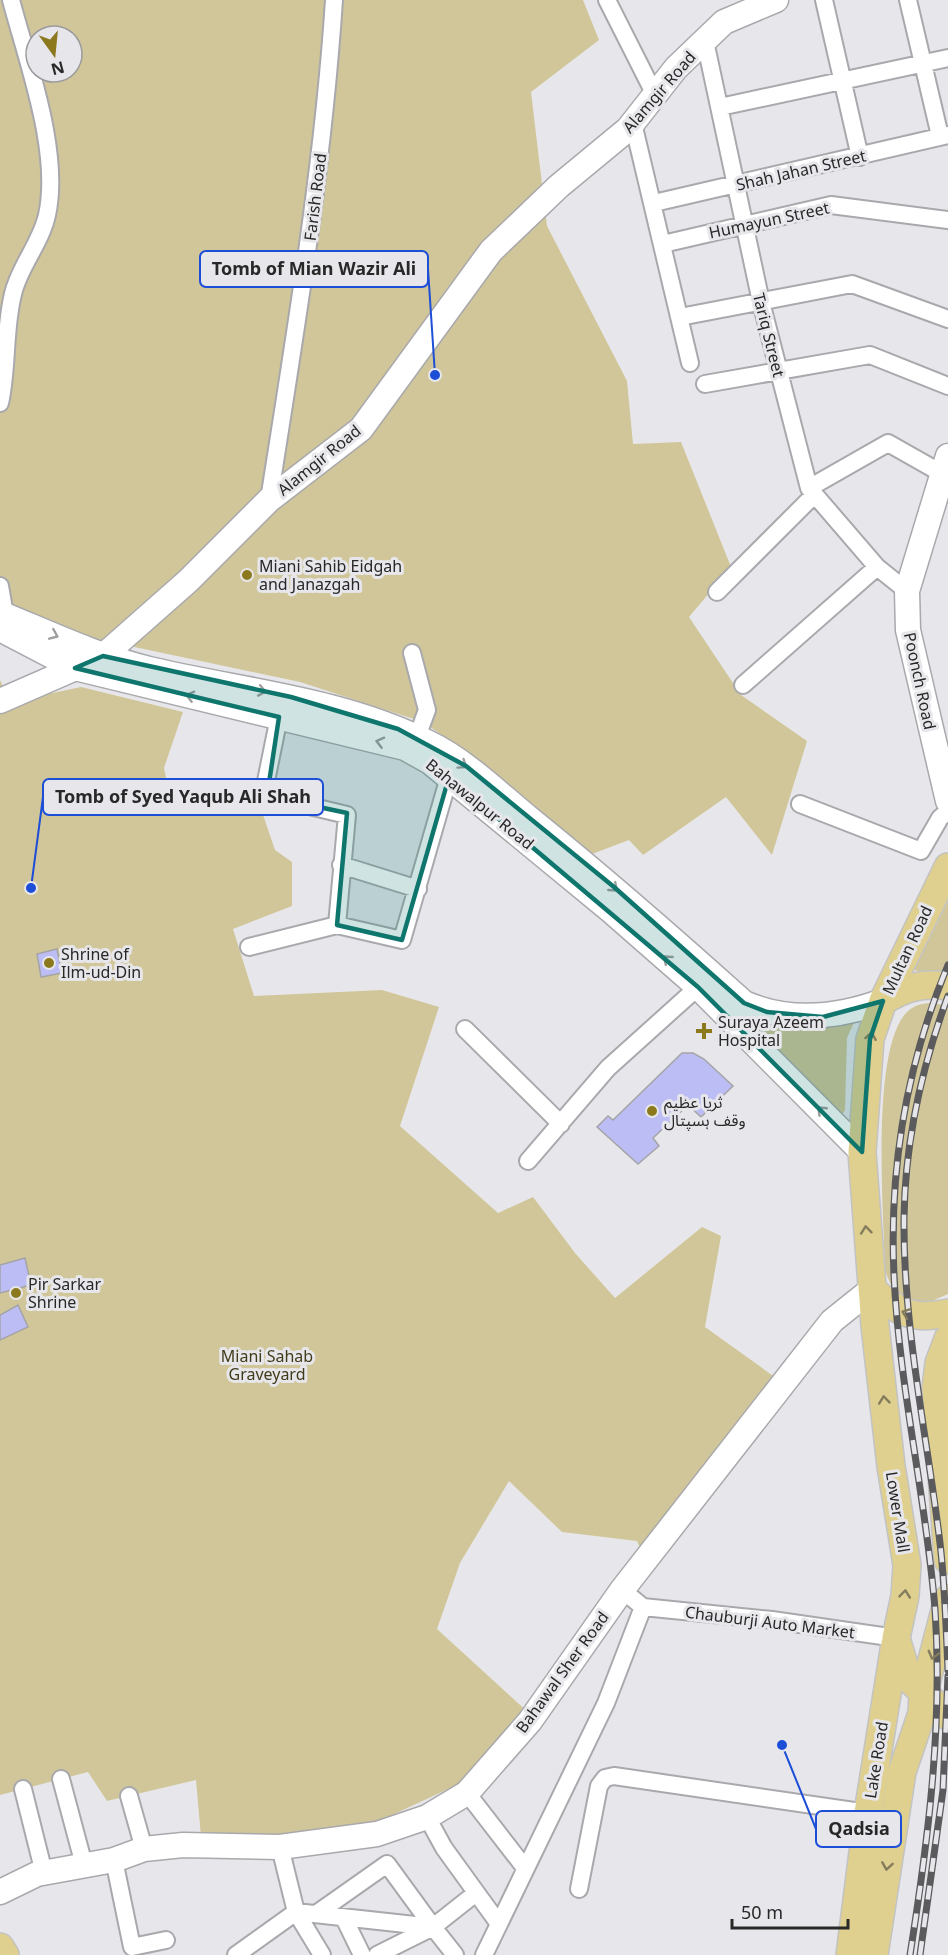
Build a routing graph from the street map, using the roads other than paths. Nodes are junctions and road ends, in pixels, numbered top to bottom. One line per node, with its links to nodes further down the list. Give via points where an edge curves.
1 (11, 0): 28 (street, via 47,142 50,179 47,215 13,293 7,374)
2 (334, 0): 31 (street, Farish Road, via 315,201)
3 (607, 0): 11 (street)
4 (776, 0): 7 (main road, Alamgir Road, via 724,22)
5 (824, 0): 10 (street)
6 (908, 0): 9 (street)
7 (705, 40): 11 (main road, Alamgir Road); 12 (street, Tariq Street)
8 (948, 58): 9 (street)
9 (923, 63): 10 (street); 14 (street)
10 (843, 81): 12 (street); 15 (street)
11 (655, 95): 13 (main road, Alamgir Road)
12 (720, 107): 16 (street, Tariq Street)
13 (633, 123): 17 (street); 31 (main road, Alamgir Road, via 491,251 361,429)
14 (944, 135): 15 (street, Shah Jahan Street)
15 (860, 157): 16 (street, Shah Jahan Street)
16 (737, 185): 17 (street, Shah Jahan Street); 19 (street, Tariq Street)
17 (654, 203): 20 (street)
18 (948, 220): 19 (street, Humayun Street, via 831,205)
19 (745, 224): 20 (street, Humayun Street); 21 (street, Tariq Street)
20 (663, 244): 22 (street)
21 (760, 302): 22 (street); 23 (street, via 852,284); 25 (street, Tariq Street)
22 (680, 317): 24 (street)
23 (948, 319)
24 (690, 363)
25 (778, 371): 26 (street); 27 (street, via 870,355); 30 (street, Tariq Street)
26 (705, 384)
27 (948, 386)
28 (0, 403)
29 (944, 465): 30 (street, via 888,443); 34 (main road, Poonch Road)
30 (812, 491): 32 (street, Tariq Street); 35 (street)
31 (269, 500): 38 (main road, Alamgir Road, via 188,582)
32 (877, 567): 34 (street, Tariq Street); 40 (street)
33 (0, 586): 36 (street)
34 (907, 591): 45 (main road, Poonch Road, via 908,630)
35 (717, 592)
36 (2, 619): 38 (main road, Bahawalpur Road, one-way to 38); 39 (main road, Bahawalpur Road)
37 (412, 653): 43 (street, via 427,710)
38 (103, 656): 39 (main road, Alamgir Road); 43 (main road, Bahawalpur Road, one-way to 43, via 332,707)
39 (75, 668): 41 (main road, Alamgir Road); 42 (main road, Bahawalpur Road, one-way to 39)
40 (743, 685)
41 (0, 701)
42 (279, 717): 44 (main road, Bahawalpur Road, one-way to 42, via 405,748); 48 (street, via 265,786 267,796 347,815)
43 (417, 737): 55 (main road, Bahawalpur Road, one-way to 55, via 466,766 614,887 744,1003 767,1012 823,1017)
44 (449, 777): 50 (street); 54 (main road, Bahawalpur Road, one-way to 44)
45 (948, 801)
46 (800, 804): 47 (street, via 921,851)
47 (948, 811)
48 (341, 866): 50 (street); 51 (street)
49 (948, 867): 55 (main road, Multan Road)
50 (418, 889): 51 (street, via 402,940)
51 (337, 924): 52 (street)
52 (249, 947)
53 (948, 986): 55 (main road, via 916,985)
54 (698, 987): 57 (street, via 608,1068); 58 (main road, Bahawalpur Road, one-way to 54)
55 (883, 1000): 58 (main road, Multan Road, one-way to 55, via 870,1040)
56 (465, 1029): 57 (street)
57 (561, 1124): 59 (street)
58 (862, 1152): 60 (main road, Lower Mall, one-way to 58)
59 (528, 1161)
60 (872, 1289): 61 (main road, one-way to 60, via 930,1317 902,1313); 65 (main road, Bahawal Sher Road, via 832,1321); 68 (main road, Lower Mall, one-way to 60, via 907,1565 891,1466)
61 (948, 1313)
62 (943, 1363): 63 (main road)
63 (948, 1555): 64 (main road)
64 (948, 1560)
65 (622, 1590): 67 (street); 73 (main road, Bahawal Sher Road, via 530,1721)
66 (948, 1599): 69 (main road, one-way to 69)
67 (643, 1607): 68 (street, Chauburji Auto Market); 81 (street, via 606,1703)
68 (896, 1638): 69 (main road, Lower Mall, via 908,1678); 75 (main road, Lake Road)
69 (923, 1694): 70 (main road, Lower Mall); 101 (main road, one-way to 101, via 922,1713 902,1773)
70 (948, 1716)
71 (61, 1779): 80 (street)
72 (23, 1789): 82 (street)
73 (467, 1793): 76 (main road, Bahawal Sher Road); 81 (street)
74 (129, 1796): 78 (street)
75 (868, 1813): 83 (street, via 614,1776 604,1778 599,1786); 100 (main road, Lake Road)
76 (427, 1816): 77 (main road, Bahawal Sher Road, via 377,1834); 85 (street)
77 (280, 1847): 78 (main road, Bahawal Sher Road, via 183,1845); 86 (street)
78 (144, 1849): 79 (main road, Bahawal Sher Road)
79 (114, 1860): 80 (main road, Bahawal Sher Road); 91 (street, via 132,1947)
80 (84, 1865): 82 (main road, Bahawal Sher Road)
81 (525, 1868): 89 (street)
82 (45, 1873): 84 (main road, Bahawal Sher Road)
83 (579, 1889)
84 (0, 1892)
85 (476, 1893): 89 (street); 90 (street)
86 (296, 1912): 87 (street); 94 (street); 95 (street)
87 (316, 1914): 88 (street); 90 (street, via 387,1864)
88 (344, 1918): 90 (street); 96 (street)
89 (498, 1924): 99 (street)
90 (434, 1927): 97 (street); 98 (street)
91 (166, 1940)
92 (0, 1947): 93 (main road)
93 (5, 1955)
94 (236, 1955)
95 (322, 1955)
96 (362, 1955)
97 (377, 1955)
98 (455, 1955)
99 (484, 1955)
100 (850, 1955)
101 (874, 1955)

